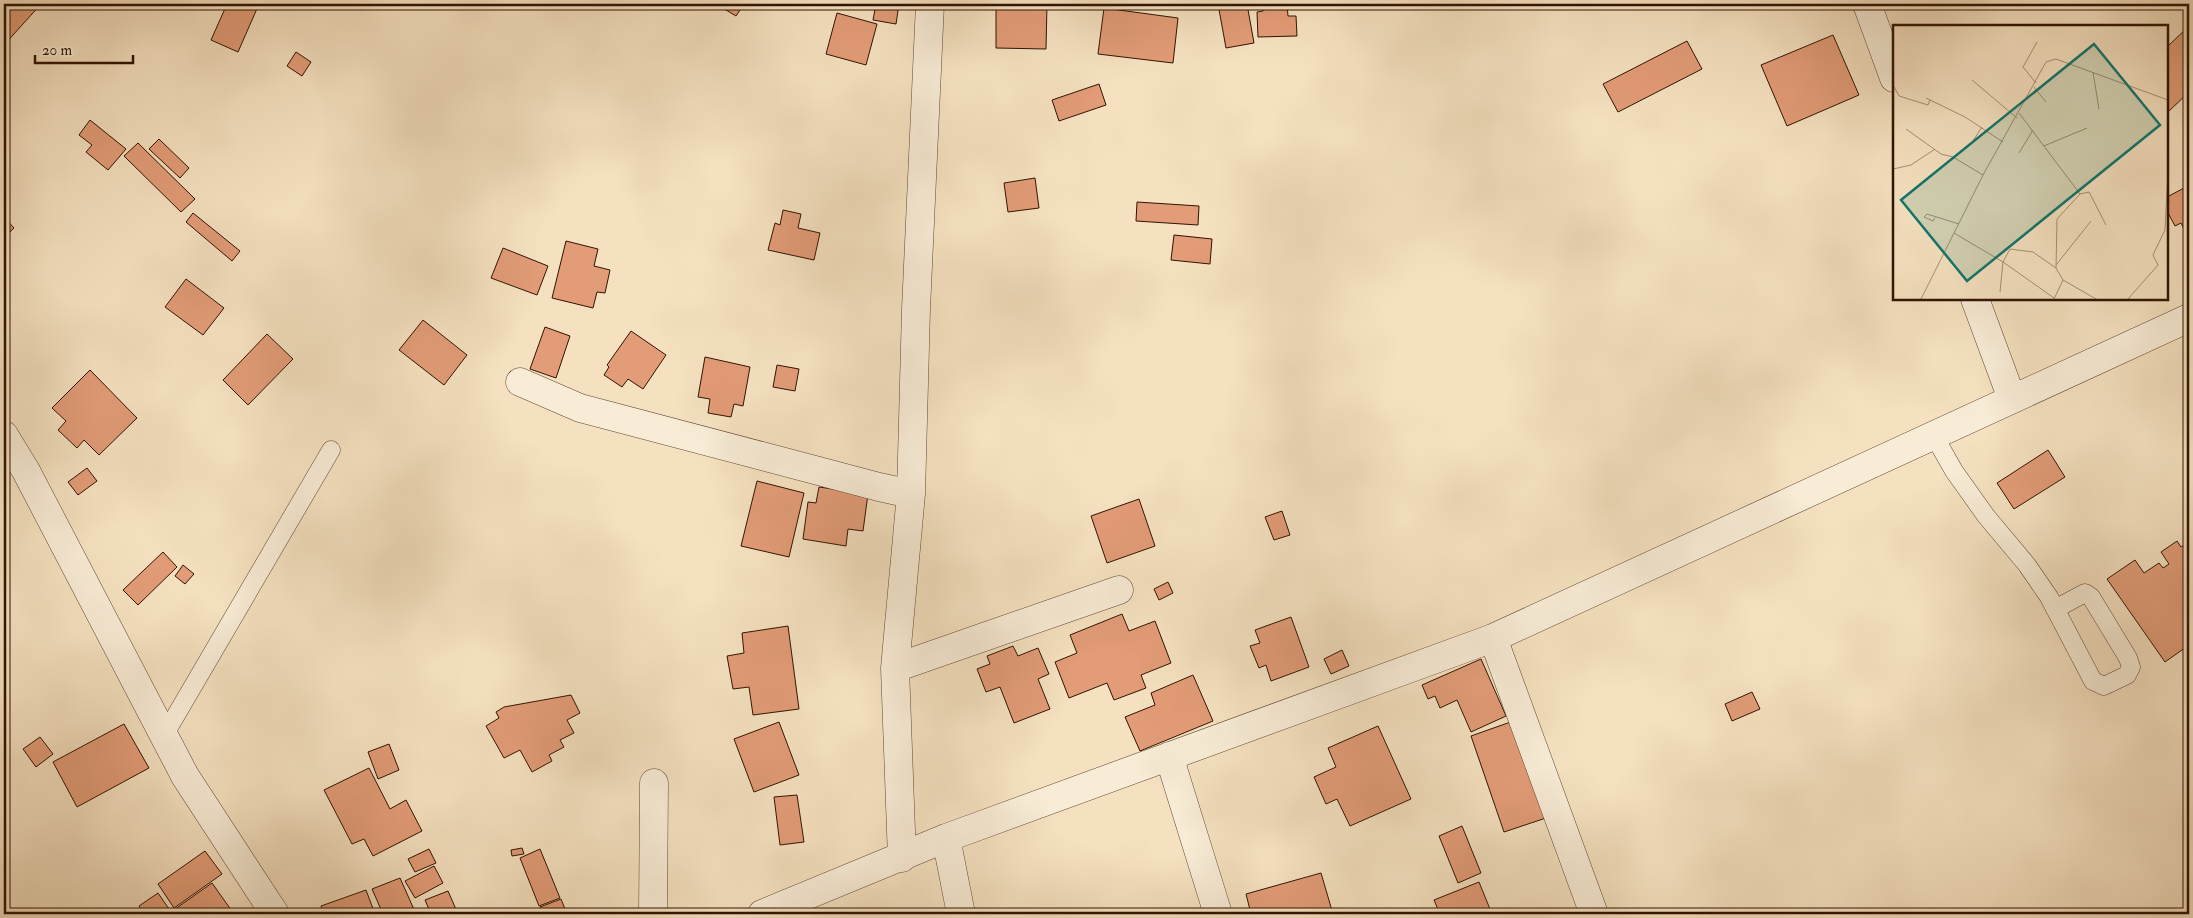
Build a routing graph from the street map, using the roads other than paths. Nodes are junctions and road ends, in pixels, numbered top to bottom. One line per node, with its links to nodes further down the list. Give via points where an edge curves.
1 (930, 4): 11 (street)
2 (1867, 4): 3 (street)
3 (1893, 75)
4 (1975, 300): 7 (street)
5 (2189, 318): 7 (street)
6 (520, 382): 11 (street, via 580,408)
7 (2012, 399): 8 (street)
8 (1933, 434): 13 (lane, via 1954,471 2027,565); 14 (street)
9 (4, 435): 16 (street)
10 (331, 450): 16 (lane)
11 (911, 494): 15 (street)
12 (1119, 590): 15 (street)
13 (2055, 609): 13 (lane, via 2094,682 2104,686 2127,675 2131,667 2128,658 2091,597 2085,593)
14 (1493, 638): 17 (street); 26 (street)
15 (895, 668): 20 (street)
16 (165, 734): 21 (street, via 185,776)
17 (1169, 756): 19 (street); 25 (street)
18 (654, 783): 22 (street)
19 (946, 838): 20 (street); 24 (street)
20 (902, 858): 23 (street)
21 (275, 914)
22 (653, 914)
23 (762, 914)
24 (961, 914)
25 (1218, 914)
26 (1594, 914)

